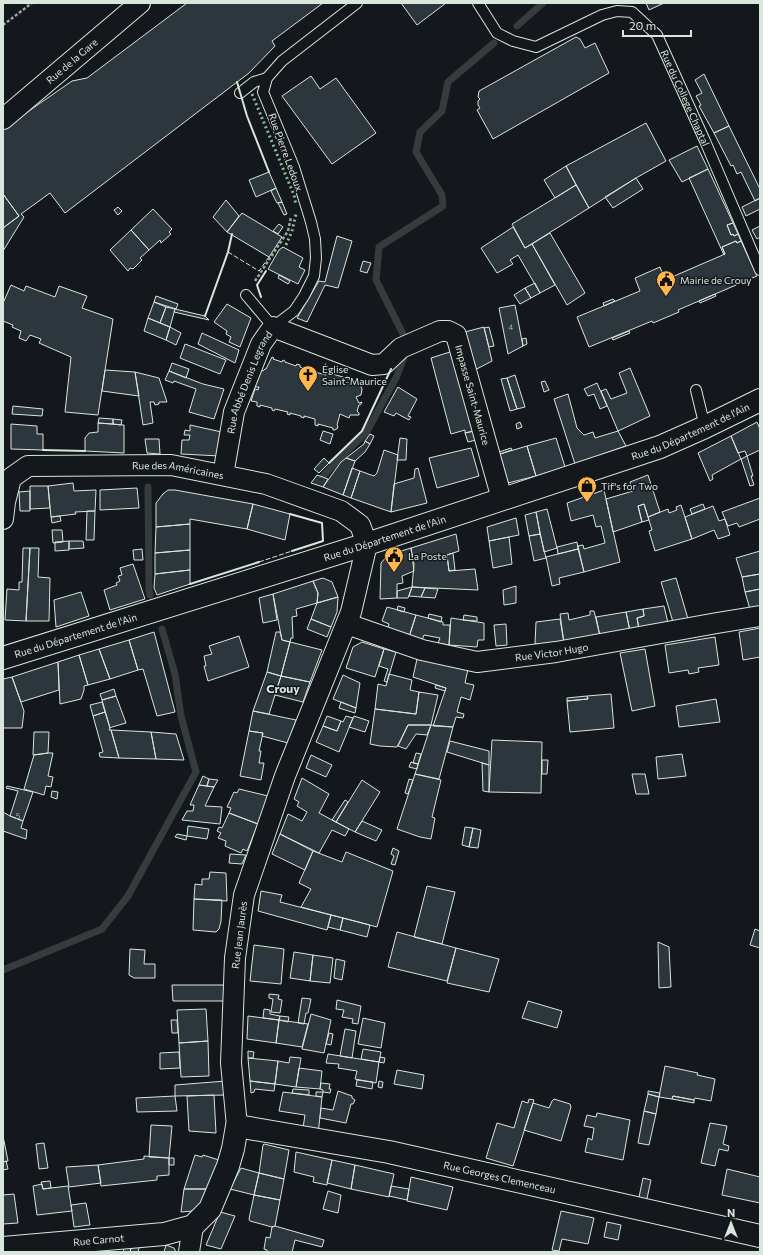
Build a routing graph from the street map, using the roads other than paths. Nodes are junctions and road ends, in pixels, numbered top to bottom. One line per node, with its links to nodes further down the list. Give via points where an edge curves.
1 (140, 3): 6 (street, Rue de la Gare)
2 (357, 3): 4 (lane, via 282,61)
3 (478, 3): 7 (lane, Rue du College Chaptal, via 497,33 513,42 536,47 602,15 617,11 632,12 656,35)
4 (267, 78): 5 (lane, via 254,82); 9 (lane, Rue Pierre Ledoux, via 264,92 294,167 311,222 316,258 314,276 304,296 294,311)
5 (240, 93)
6 (3, 119)
7 (760, 270)
8 (246, 295): 9 (lane)
9 (273, 327): 10 (street, Rue Abbé Denis Legrand, via 372,365 384,364); 14 (street, Rue Abbé Denis Legrand, via 261,344 234,412)
10 (402, 349): 15 (street, Impasse Saint-Maurice, via 440,331 456,335)
11 (696, 390): 13 (lane)
12 (760, 400): 13 (street, Rue du Département de l'Ain)
13 (705, 427): 15 (street, Rue du Département de l'Ain, via 660,447)
14 (223, 475): 16 (street, Rue des Américaines, via 171,465 28,466 11,478); 17 (street, Rue des Américaines, via 266,484 341,511 360,525)
15 (502, 499): 17 (street, Rue du Département de l'Ain)
16 (3, 519)
17 (367, 544): 19 (street, Rue Jean Jaurès); 20 (street, Rue du Département de l'Ain)
18 (760, 616): 19 (street, Rue Victor Hugo, via 556,652 477,662 422,650)
19 (347, 624): 21 (street, Rue Jean Jaurès, via 285,776 244,894 235,958 231,1063)
20 (3, 658)
21 (237, 1126): 22 (street, Rue Jean Jaurès, via 228,1166 210,1209); 23 (street, Rue Georges Clemenceau, via 389,1152)
22 (193, 1226): 24 (street, Rue Carnot, via 164,1234); 25 (street)
23 (760, 1236)
24 (3, 1248)
25 (189, 1252)

